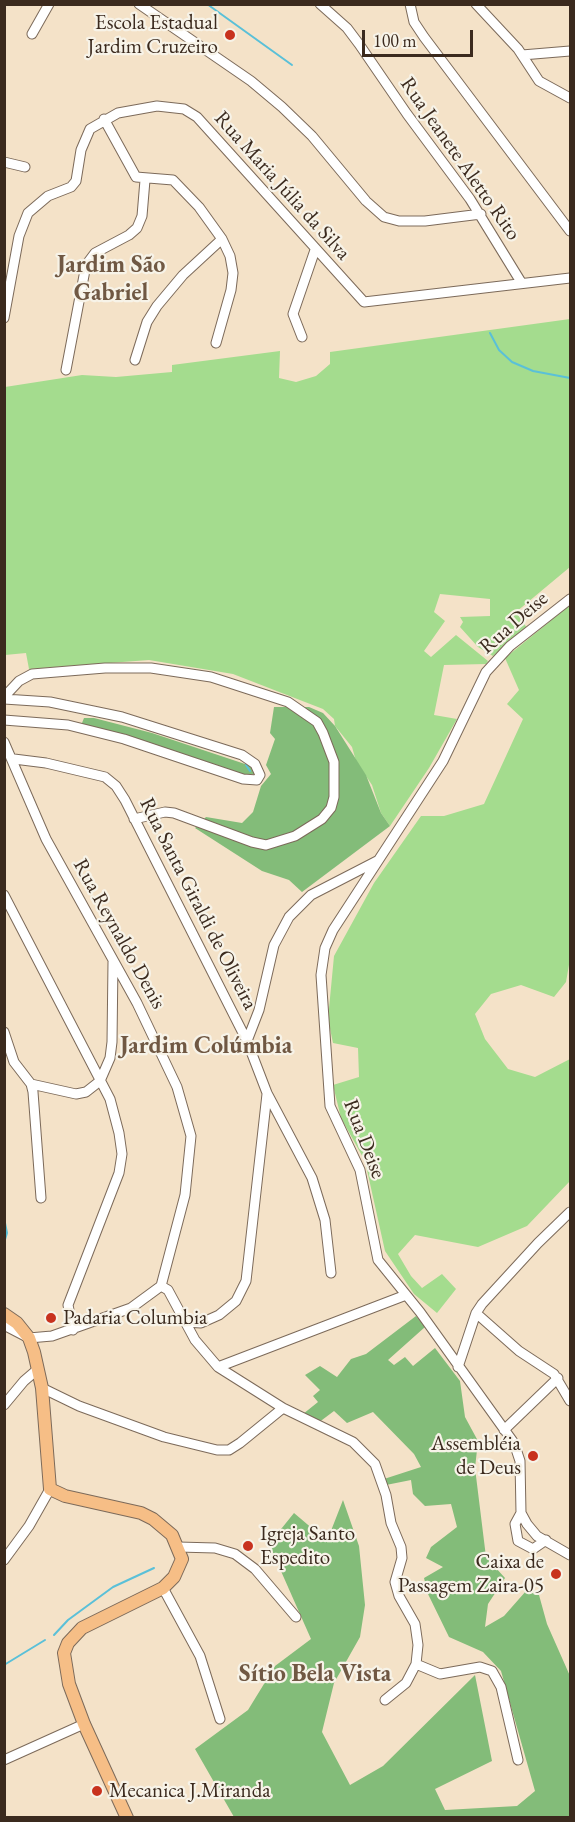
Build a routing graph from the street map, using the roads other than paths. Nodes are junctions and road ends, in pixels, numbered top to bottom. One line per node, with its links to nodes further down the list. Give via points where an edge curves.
1 (49, 4): 6 (street)
2 (140, 4): 14 (street, via 282,107 384,217 424,221)
3 (320, 4): 14 (street, Rua Jeanete Aletto Rito, via 347,28)
4 (410, 4): 15 (street, via 414,22 424,37)
5 (476, 4): 8 (street)
6 (32, 34)
7 (570, 51): 8 (street)
8 (522, 55): 9 (street, via 538,81)
9 (570, 98)
10 (104, 119): 13 (street); 17 (street, Rua Maria Júlia da Silva, via 138,107 191,112); 20 (street, via 86,136 74,184 48,196 28,213 19,236)
11 (4, 162): 12 (street)
12 (25, 167)
13 (141, 178): 16 (street, via 173,180); 24 (street, via 142,216 137,228 95,253 86,265)
14 (481, 214): 19 (street, Rua Jeanete Aletto Rito)
15 (570, 231)
16 (222, 239): 22 (street, via 233,273); 23 (street, via 163,299 147,322)
17 (315, 250): 19 (street, Rua Maria Júlia da Silva, via 364,302); 21 (street, via 293,314)
18 (570, 278): 19 (street)
19 (521, 282)
20 (4, 318)
21 (302, 337)
22 (216, 343)
23 (135, 360)
24 (66, 370)
25 (570, 599): 31 (street, Rua Deise, via 510,646 486,672 443,761)
26 (4, 698): 27 (street, via 50,702 122,717 242,755 255,764 260,775 257,780 243,779 124,739 68,725); 30 (street, via 18,681 32,674 151,668 211,677 288,702 317,722 334,762 331,808 322,819 295,836 266,844 174,813)
27 (4, 720)
28 (4, 742): 29 (street, Rua Reynaldo Denis)
29 (14, 759): 30 (street, Rua Santa Giraldi de Oliveira, via 105,777 116,786); 33 (street, Rua Reynaldo Denis, via 46,839)
30 (134, 819): 35 (street, Rua Santa Giraldi de Oliveira)
31 (378, 860): 35 (street, via 311,895 289,917 274,945 259,1010); 44 (street, Rua Deise, via 325,948 321,975 324,1047 330,1106 360,1170 378,1260)
32 (4, 895): 37 (street)
33 (113, 962): 37 (street, via 112,1042); 43 (street, Rua Reynaldo Denis, via 177,1087 191,1136 185,1195)
34 (4, 1032): 36 (street)
35 (247, 1041): 39 (street, Rua Santa Giraldi de Oliveira)
36 (9, 1064): 38 (street)
37 (100, 1081): 38 (street, via 86,1092 76,1094); 49 (street, via 115,1113 122,1154 119,1173 68,1305)
38 (31, 1084): 40 (street)
39 (267, 1093): 42 (street, Rua Santa Giraldi de Oliveira, via 320,1200); 47 (street, via 246,1281 236,1301 219,1315 201,1323)
40 (41, 1198)
41 (570, 1212): 45 (street)
42 (331, 1273)
43 (161, 1286): 47 (street, via 168,1290); 49 (street, via 131,1308)
44 (406, 1295): 51 (street); 52 (street, Rua Deise)
45 (476, 1313): 52 (street); 54 (street, via 519,1351)
46 (4, 1314): 50 (main road)
47 (186, 1322): 51 (street, via 199,1346)
48 (4, 1325): 50 (street)
49 (73, 1330): 50 (street)
50 (28, 1338): 53 (main road)
51 (218, 1367): 58 (street)
52 (458, 1367): 59 (street, Rua Deise)
53 (38, 1369): 55 (main road); 57 (street)
54 (558, 1378): 56 (street); 59 (street)
55 (42, 1388): 58 (street, via 164,1437 217,1450 228,1450 240,1443); 60 (main road)
56 (570, 1401)
57 (4, 1405)
58 (283, 1408): 68 (street, via 354,1442 375,1464 401,1547 395,1582 415,1624)
59 (504, 1430): 61 (street, Rua Deise, via 518,1453)
60 (50, 1489): 63 (main road, via 64,1496 141,1513 165,1529); 65 (street)
61 (521, 1513): 62 (street, via 537,1536); 62 (street, Rua Deise, via 515,1524 518,1541 533,1549)
62 (546, 1540): 64 (street)
63 (178, 1547): 66 (main road, via 180,1568); 67 (street, via 215,1548 235,1554 255,1569)
64 (570, 1555)
65 (4, 1560)
66 (163, 1588): 70 (street, via 200,1656); 71 (main road, via 82,1628 68,1642 64,1662)
67 (296, 1617)
68 (416, 1664): 69 (street, via 406,1683); 73 (street, via 440,1674 480,1667 492,1671 501,1687)
69 (385, 1700)
70 (220, 1719)
71 (84, 1724): 72 (street); 74 (main road)
72 (4, 1760)
73 (518, 1760)
74 (127, 1818)

